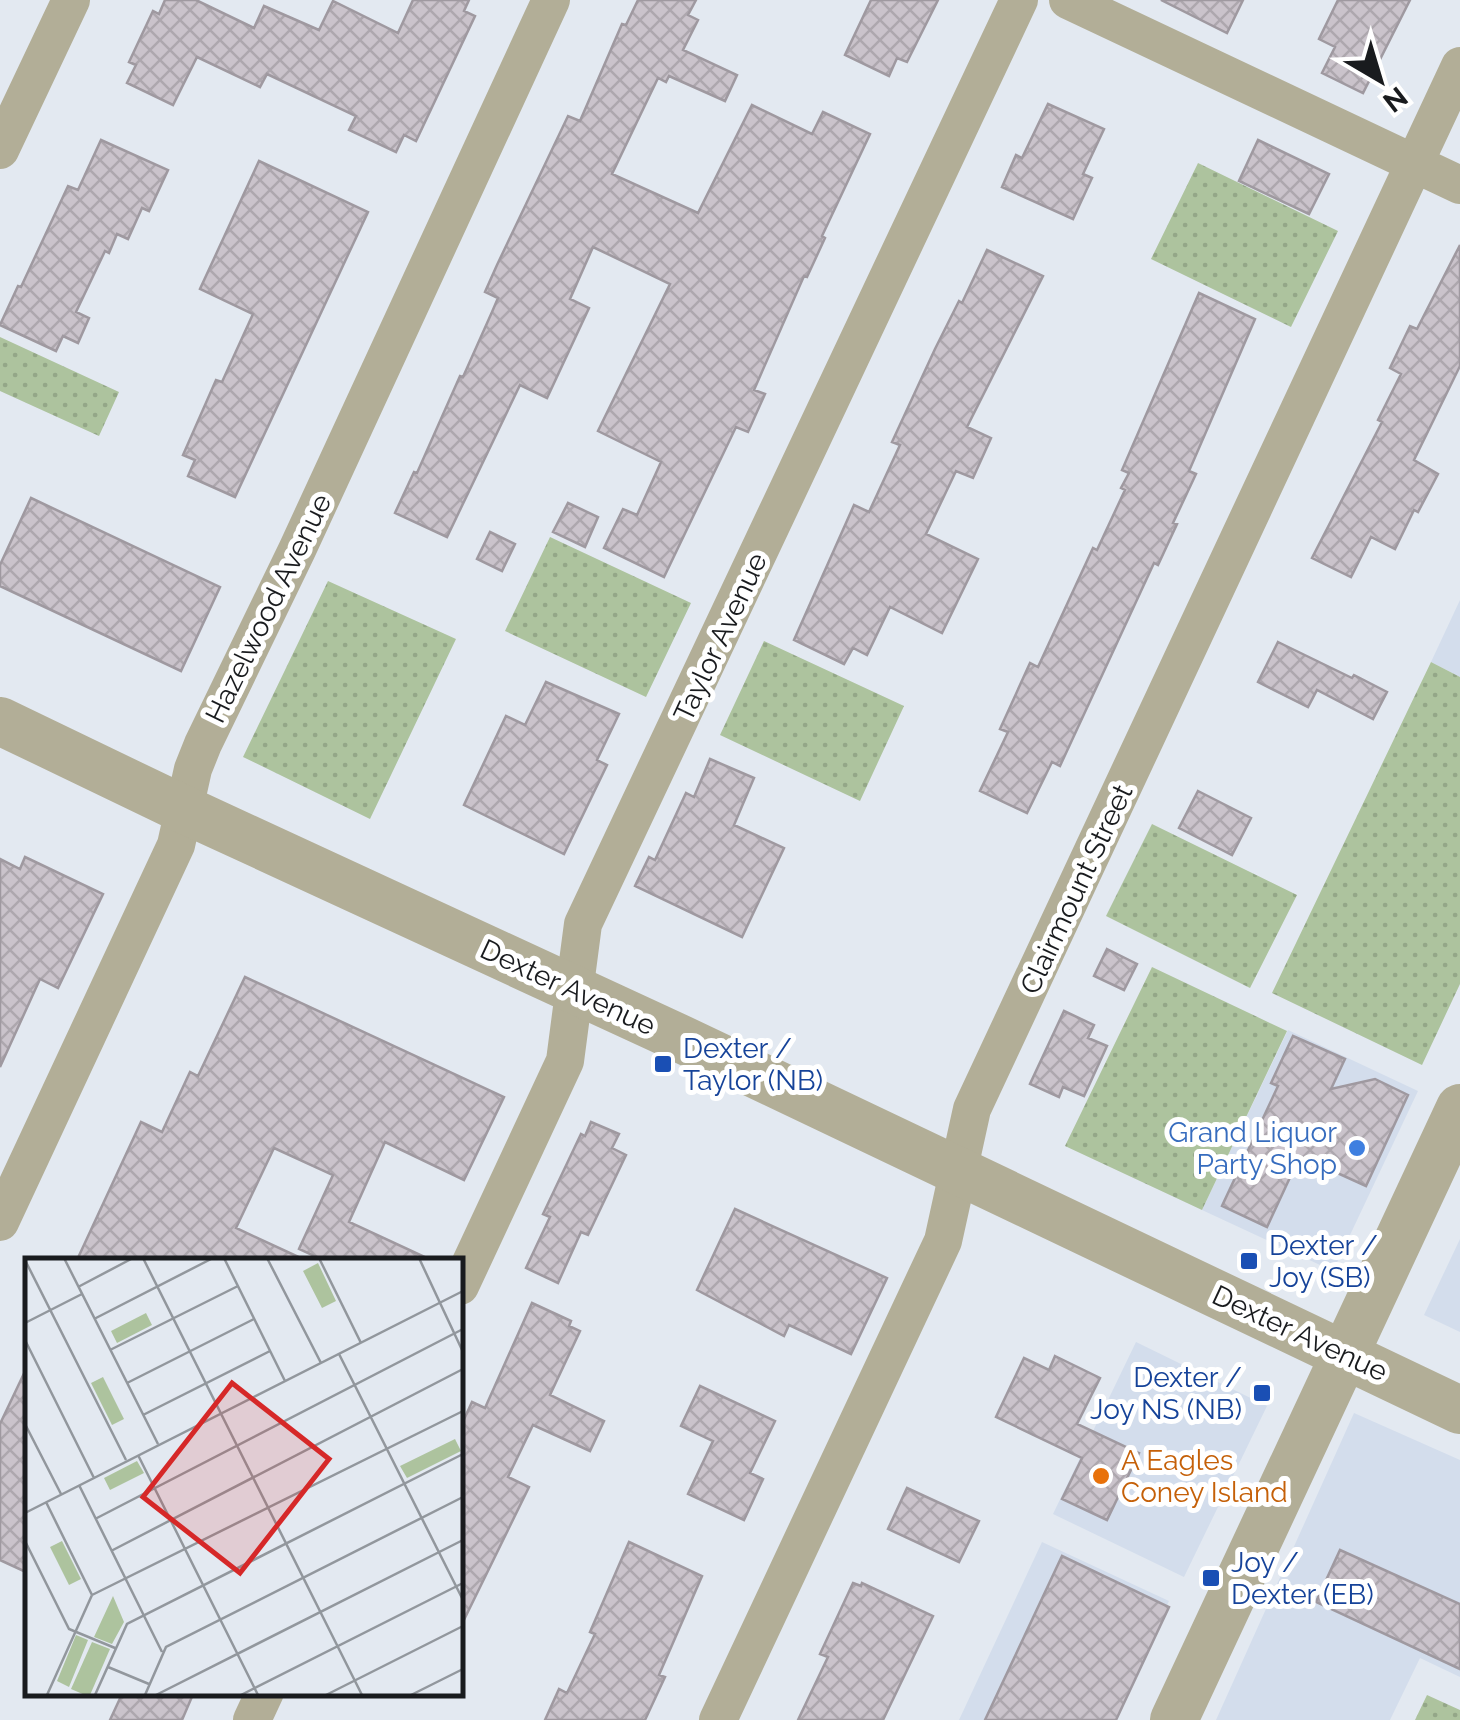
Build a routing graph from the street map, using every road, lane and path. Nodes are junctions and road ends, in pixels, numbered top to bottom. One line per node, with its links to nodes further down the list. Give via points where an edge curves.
1 (71, 0): 6 (street)
2 (551, 0): 10 (street, Hazelwood Avenue, via 203,744)
3 (1019, 0): 11 (street, Taylor Avenue, via 583,924)
4 (1068, 0): 7 (street)
5 (1460, 66): 7 (street, Clairmount Street)
6 (0, 150)
7 (1416, 165): 8 (street); 13 (street, Clairmount Street, via 972,1109)
8 (1460, 185)
9 (0, 721): 10 (street, Dexter Avenue)
10 (183, 809): 11 (street, Dexter Avenue); 14 (street, Hazelwood Avenue, via 176,845)
11 (577, 991): 13 (street, Dexter Avenue); 15 (street, Taylor Avenue, via 565,1061)
12 (1460, 1108): 16 (street)
13 (960, 1171): 16 (street, Dexter Avenue); 20 (street, Clairmount Street, via 943,1241)
14 (0, 1222)
15 (462, 1282)
16 (1346, 1354): 17 (street, Dexter Avenue); 21 (street)
17 (1460, 1410)
18 (264, 1695): 19 (street)
19 (252, 1720)
20 (718, 1720)
21 (1174, 1720)

